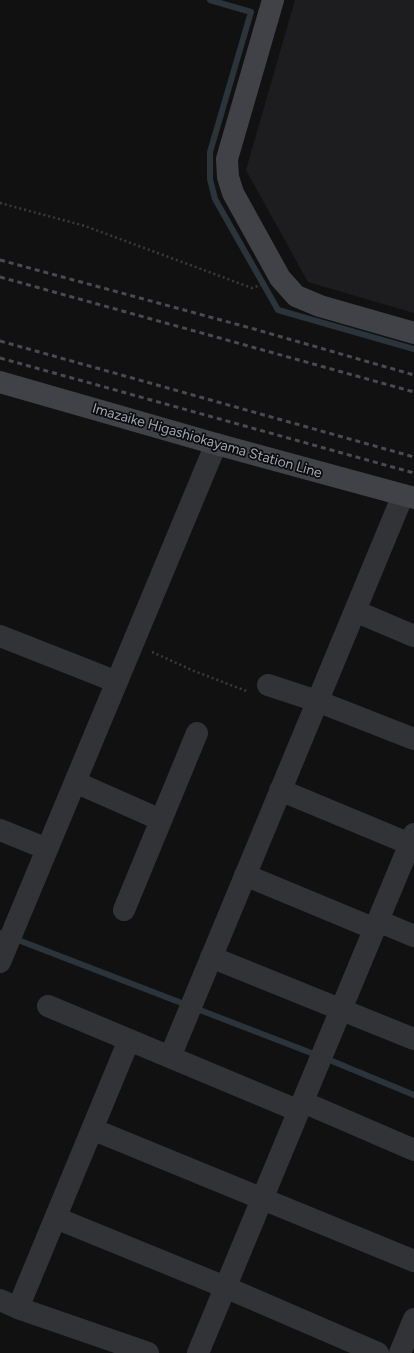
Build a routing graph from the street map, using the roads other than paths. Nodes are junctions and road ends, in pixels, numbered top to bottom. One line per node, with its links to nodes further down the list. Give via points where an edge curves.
1 (273, 0): 2 (street, via 228,158 228,177 233,193 280,278 296,296 320,306)
2 (414, 332)
3 (0, 382): 4 (street, Imazaike Higashiokayama Station Line)
4 (216, 444): 5 (street, Imazaike Higashiokayama Station Line); 9 (street)
5 (408, 496): 6 (street)
6 (355, 610): 8 (street); 11 (street)
7 (0, 636): 9 (street)
8 (414, 636)
9 (117, 682): 14 (street)
10 (268, 685): 11 (street)
11 (317, 701): 13 (street); 15 (street)
12 (197, 733): 16 (street)
13 (414, 738)
14 (75, 782): 16 (street); 19 (street)
15 (280, 790): 18 (street); 20 (street)
16 (162, 820): 21 (street)
17 (0, 830): 19 (street)
18 (412, 839): 22 (street)
19 (47, 849): 25 (street)
20 (245, 875): 22 (street); 24 (street)
21 (124, 910)
22 (376, 925): 23 (street); 27 (street)
23 (414, 936)
24 (211, 957): 27 (street); 30 (street)
25 (0, 962)
26 (48, 1006): 29 (street)
27 (342, 1009): 28 (street); 31 (street)
28 (414, 1039)
29 (129, 1040): 30 (street); 32 (street)
30 (170, 1057): 31 (street)
31 (301, 1107): 33 (street); 34 (street)
32 (92, 1129): 34 (street); 35 (street)
33 (414, 1150)
34 (262, 1199): 36 (street); 37 (street)
35 (56, 1218): 37 (street); 38 (street)
36 (414, 1261)
37 (225, 1287): 41 (street); 42 (street)
38 (4, 1305): 40 (street)
39 (414, 1319): 43 (street)
40 (148, 1353)
41 (198, 1353)
42 (378, 1353)
43 (400, 1353)

